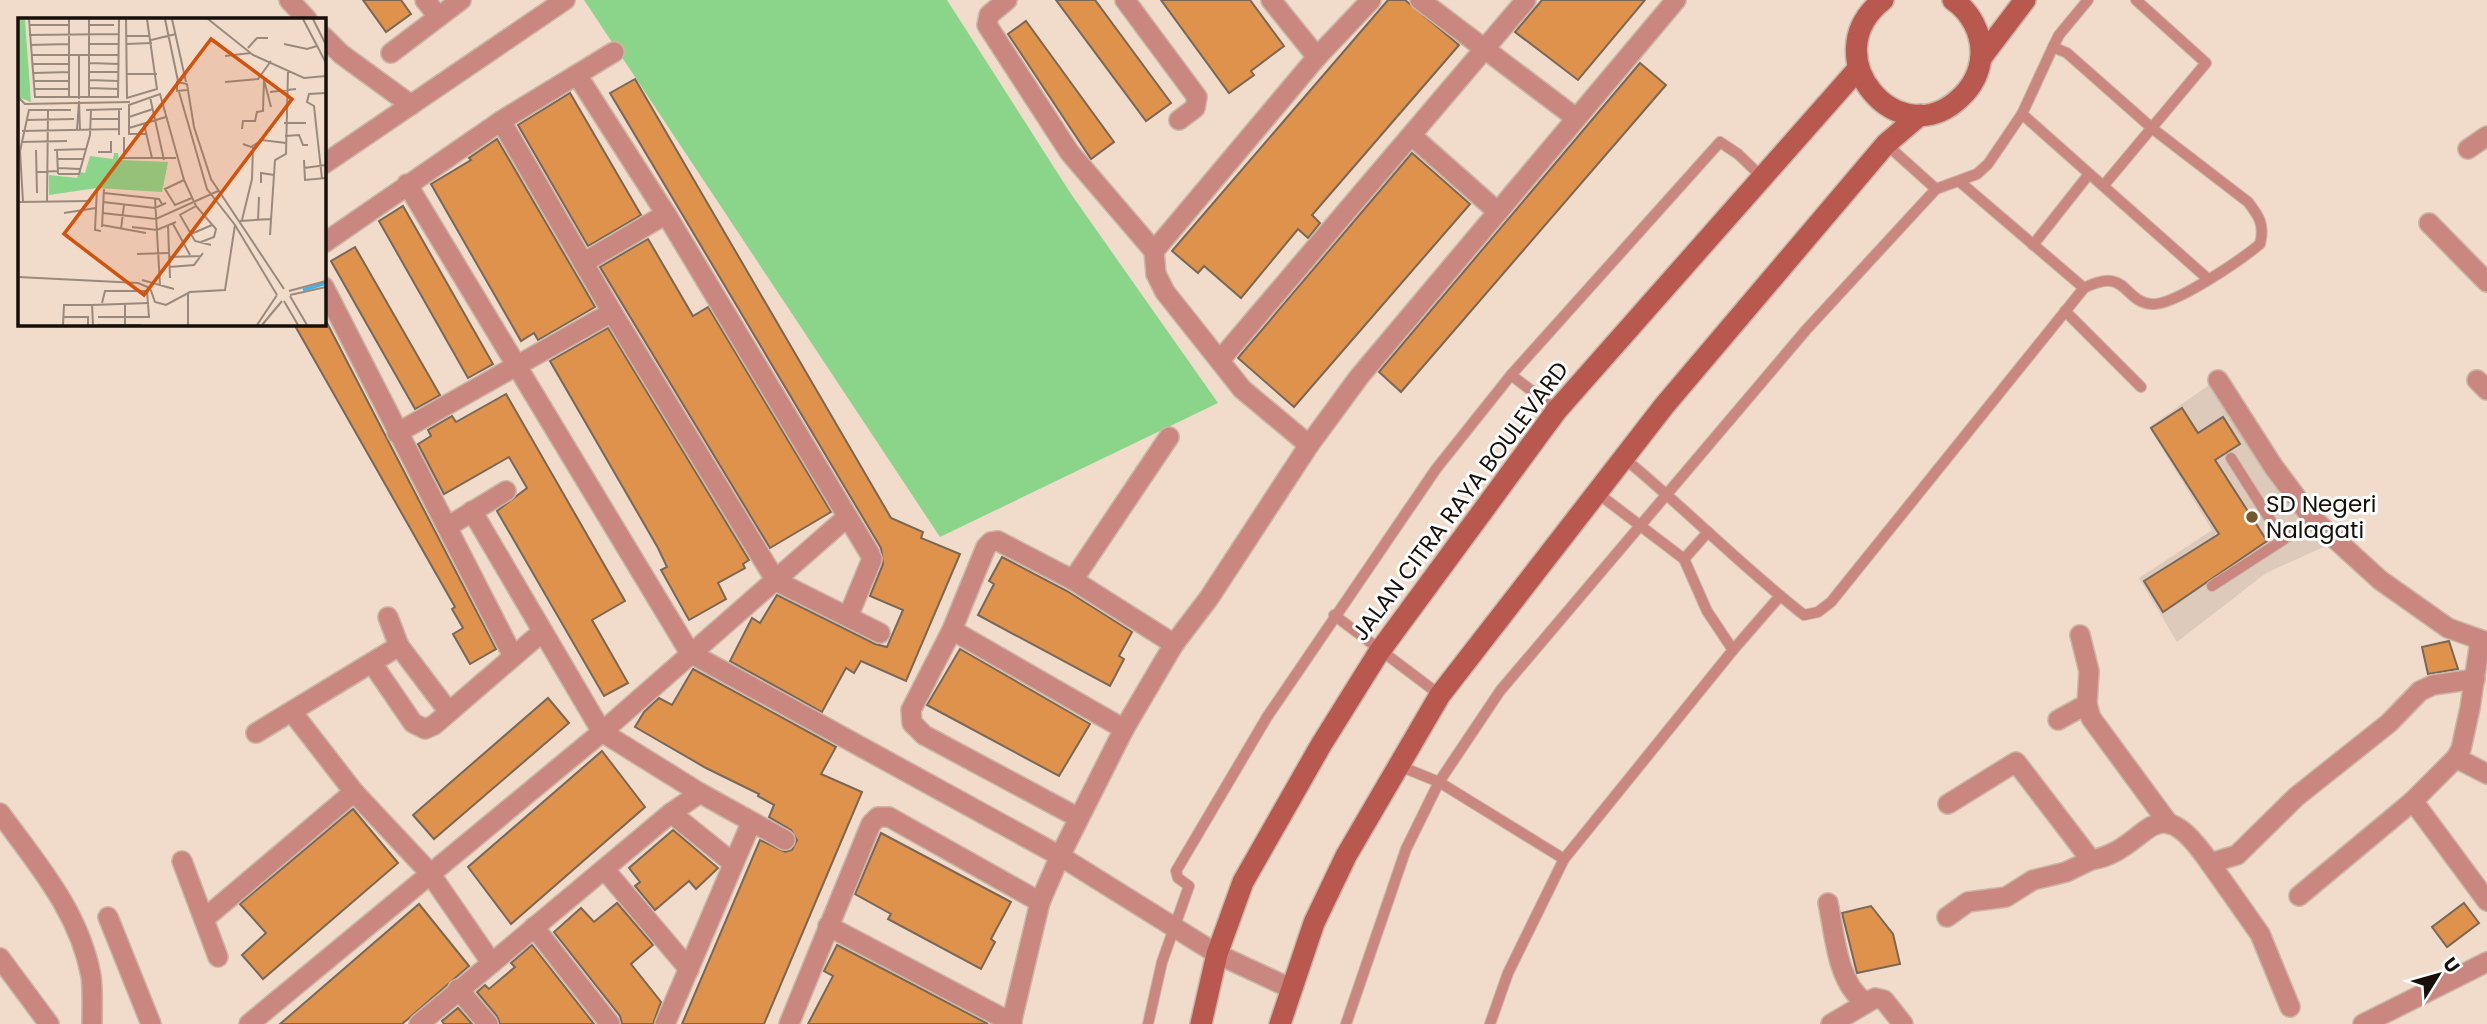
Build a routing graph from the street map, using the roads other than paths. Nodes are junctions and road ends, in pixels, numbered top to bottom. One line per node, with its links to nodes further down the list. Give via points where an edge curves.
1 (289, 0): 18 (street)
2 (425, 0): 17 (street)
3 (461, 0): 17 (street)
4 (565, 0): 28 (street)
5 (1007, 0): 51 (street, via 986,19 992,36 1070,153)
6 (1125, 0): 32 (street, via 1197,97 1195,108)
7 (1271, 0): 24 (street)
8 (1371, 0): 24 (street)
9 (1420, 0): 21 (street)
10 (1527, 0): 21 (street)
11 (1676, 0): 31 (street)
12 (1953, 0): 25 (main road, via 1973,21)
13 (2025, 0): 25 (main road)
14 (2088, 0): 20 (lane)
15 (2136, 0): 34 (lane, via 2206,60)
16 (1874, 2): 26 (main road, via 1861,25)
17 (438, 16): 23 (street)
18 (306, 18)
19 (326, 39): 28 (street)
20 (2053, 47): 29 (lane); 34 (lane, via 2067,53)
21 (1485, 48): 31 (street); 36 (street)
22 (614, 52): 27 (street)
23 (391, 53)
24 (1317, 57): 51 (street)
25 (1981, 58): 30 (main road, via 1973,83 1956,103)
26 (1858, 69): 30 (main road, via 1882,103); 41 (main road, JALAN CITRA RAYA BOULEVARD)
27 (577, 75): 33 (street); 47 (street)
28 (411, 105): 39 (street)
29 (2022, 114): 40 (lane); 42 (lane, via 1988,164)
30 (1920, 115): 37 (main road)
31 (1576, 118): 46 (street)
32 (1179, 120)
33 (502, 121): 43 (street); 52 (street)
34 (2153, 128): 44 (lane); 53 (lane, via 2248,202 2259,216 2263,229 2260,244)
35 (2487, 135): 38 (street)
36 (1412, 136): 46 (street); 59 (street)
37 (1886, 144): 45 (lane); 69 (main road)
38 (2468, 149)
39 (326, 163)
40 (2089, 174): 44 (lane); 50 (lane)
41 (1764, 179): 61 (lane, via 1720,142); 64 (main road, JALAN CITRA RAYA BOULEVARD)
42 (1960, 182): 45 (lane); 50 (lane)
43 (407, 184): 49 (street); 60 (street)
44 (2104, 185): 53 (lane)
45 (1936, 189): 72 (lane)
46 (1498, 212): 67 (street, via 1359,377)
47 (666, 214): 52 (street); 74 (street)
48 (2429, 223): 54 (street)
49 (326, 242)
50 (2033, 245): 55 (lane)
51 (1154, 251): 59 (street, via 1156,274 1165,292)
52 (583, 263): 57 (street)
53 (2208, 279): 55 (lane, via 2155,305 2113,281 2098,281)
54 (2487, 282)
55 (2084, 288): 58 (lane)
56 (326, 291): 65 (street)
57 (612, 312): 60 (street); 82 (street)
58 (2065, 312): 63 (lane); 84 (lane, via 1831,602 1804,615)
59 (1220, 360): 67 (street, via 1259,405)
60 (519, 366): 65 (street); 97 (street)
61 (1511, 375): 64 (lane); 85 (lane, via 1436,469)
62 (2218, 380): 75 (street)
63 (2141, 387)
64 (1557, 410): 96 (main road, JALAN CITRA RAYA BOULEVARD)
65 (397, 433): 77 (street)
66 (1169, 437): 81 (street)
67 (1309, 445): 93 (street)
68 (2231, 457): 79 (lane)
69 (1625, 459): 71 (main road); 72 (lane)
70 (506, 491): 73 (street)
71 (1595, 492): 76 (lane); 101 (main road)
72 (1667, 494): 76 (lane); 78 (lane)
73 (472, 511): 77 (street); 89 (street)
74 (846, 517): 82 (street); 87 (street, via 872,559)
75 (2311, 517): 79 (lane); 92 (street, via 2380,580 2448,628)
76 (1641, 526): 80 (lane); 112 (lane, via 1500,691)
77 (447, 527): 98 (street)
78 (1708, 532): 80 (lane); 84 (lane)
79 (2283, 540): 83 (lane)
80 (1684, 559): 95 (lane, via 1707,611)
81 (1073, 580): 88 (street, via 998,541 991,542); 93 (street)
82 (776, 581): 87 (street); 97 (street)
83 (2212, 586)
84 (1780, 596): 95 (lane)
85 (1334, 615): 96 (lane); 140 (lane, via 1267,716 1176,871 1189,886)
86 (388, 617): 94 (street)
87 (848, 617): 90 (street)
88 (952, 630): 106 (street); 119 (street, via 911,710 912,723 924,735)
89 (542, 632): 98 (street); 107 (street)
90 (880, 633)
91 (2080, 635): 102 (street, via 2090,671)
92 (2483, 641): 100 (street)
93 (1174, 644): 106 (street)
94 (399, 646): 99 (street); 104 (street)
95 (1733, 650): 124 (lane)
96 (1380, 652): 101 (lane); 141 (main road, JALAN CITRA RAYA BOULEVARD, via 1243,882)
97 (690, 653): 107 (street); 123 (street)
98 (513, 656): 104 (street)
99 (372, 663): 103 (street); 104 (street, via 417,727 430,727)
100 (2475, 679): 109 (street); 128 (street, via 2420,691 2389,723 2296,797 2237,855)
101 (1440, 695): 110 (main road)
102 (2087, 704): 105 (street); 121 (street, via 2091,718)
103 (292, 712): 108 (street); 113 (street)
104 (449, 712)
105 (2058, 720)
106 (1124, 729): 119 (street)
107 (602, 732): 114 (street); 130 (street)
108 (256, 733)
109 (2456, 758): 111 (street); 115 (street)
110 (1397, 765): 112 (lane); 147 (main road, via 1319,912)
111 (2487, 774)
112 (1439, 782): 124 (lane); 164 (lane, via 1406,849)
113 (354, 792): 130 (street); 137 (street)
114 (700, 793): 118 (street); 120 (street)
115 (2413, 801): 131 (street); 132 (street)
116 (1948, 804): 125 (street, via 2016,762)
117 (0, 813): 153 (street, via 53,882 85,947)
118 (671, 813): 127 (street); 129 (street)
119 (1077, 817): 123 (street)
120 (751, 823): 122 (street); 127 (street)
121 (2169, 824): 125 (street, via 2150,827 2104,857); 128 (street, via 2185,830)
122 (785, 840)
123 (1059, 856): 133 (street); 140 (street)
124 (1564, 859): 165 (lane, via 1508,973)
125 (2091, 860): 136 (street, via 2033,880 2006,897 1968,902)
126 (182, 861): 137 (street)
127 (733, 863): 146 (street)
128 (2210, 863): 150 (street, via 2260,934)
129 (605, 870): 139 (street); 146 (street)
130 (429, 872): 144 (street); 155 (street)
131 (2299, 897)
132 (2487, 901)
133 (1040, 902): 138 (street, via 884,815 871,824); 151 (street)
134 (1828, 903): 149 (street, via 1846,979)
135 (108, 917): 154 (street)
136 (1947, 917)
137 (204, 919): 142 (street)
138 (828, 926): 151 (street); 160 (street)
139 (534, 927): 144 (street); 158 (street)
140 (1174, 929): 141 (street); 161 (lane)
141 (1217, 954): 147 (street); 162 (main road, JALAN CITRA RAYA BOULEVARD)
142 (219, 957)
143 (0, 958): 152 (street)
144 (491, 962): 148 (street)
145 (2487, 962): 168 (street)
146 (689, 969): 159 (street)
147 (1290, 988): 163 (main road)
148 (458, 989): 156 (street); 157 (street)
149 (1865, 1002): 166 (street); 167 (street, via 1884,1000)
150 (2290, 1007)
151 (1012, 1023)
152 (49, 1024)
153 (92, 1024)
154 (152, 1024)
155 (249, 1024)
156 (419, 1024)
157 (488, 1024)
158 (610, 1024)
159 (665, 1024)
160 (789, 1024)
161 (1148, 1024)
162 (1201, 1024)
163 (1280, 1024)
164 (1346, 1024)
165 (1490, 1024)
166 (1831, 1024)
167 (1903, 1024)
168 (2364, 1024)

